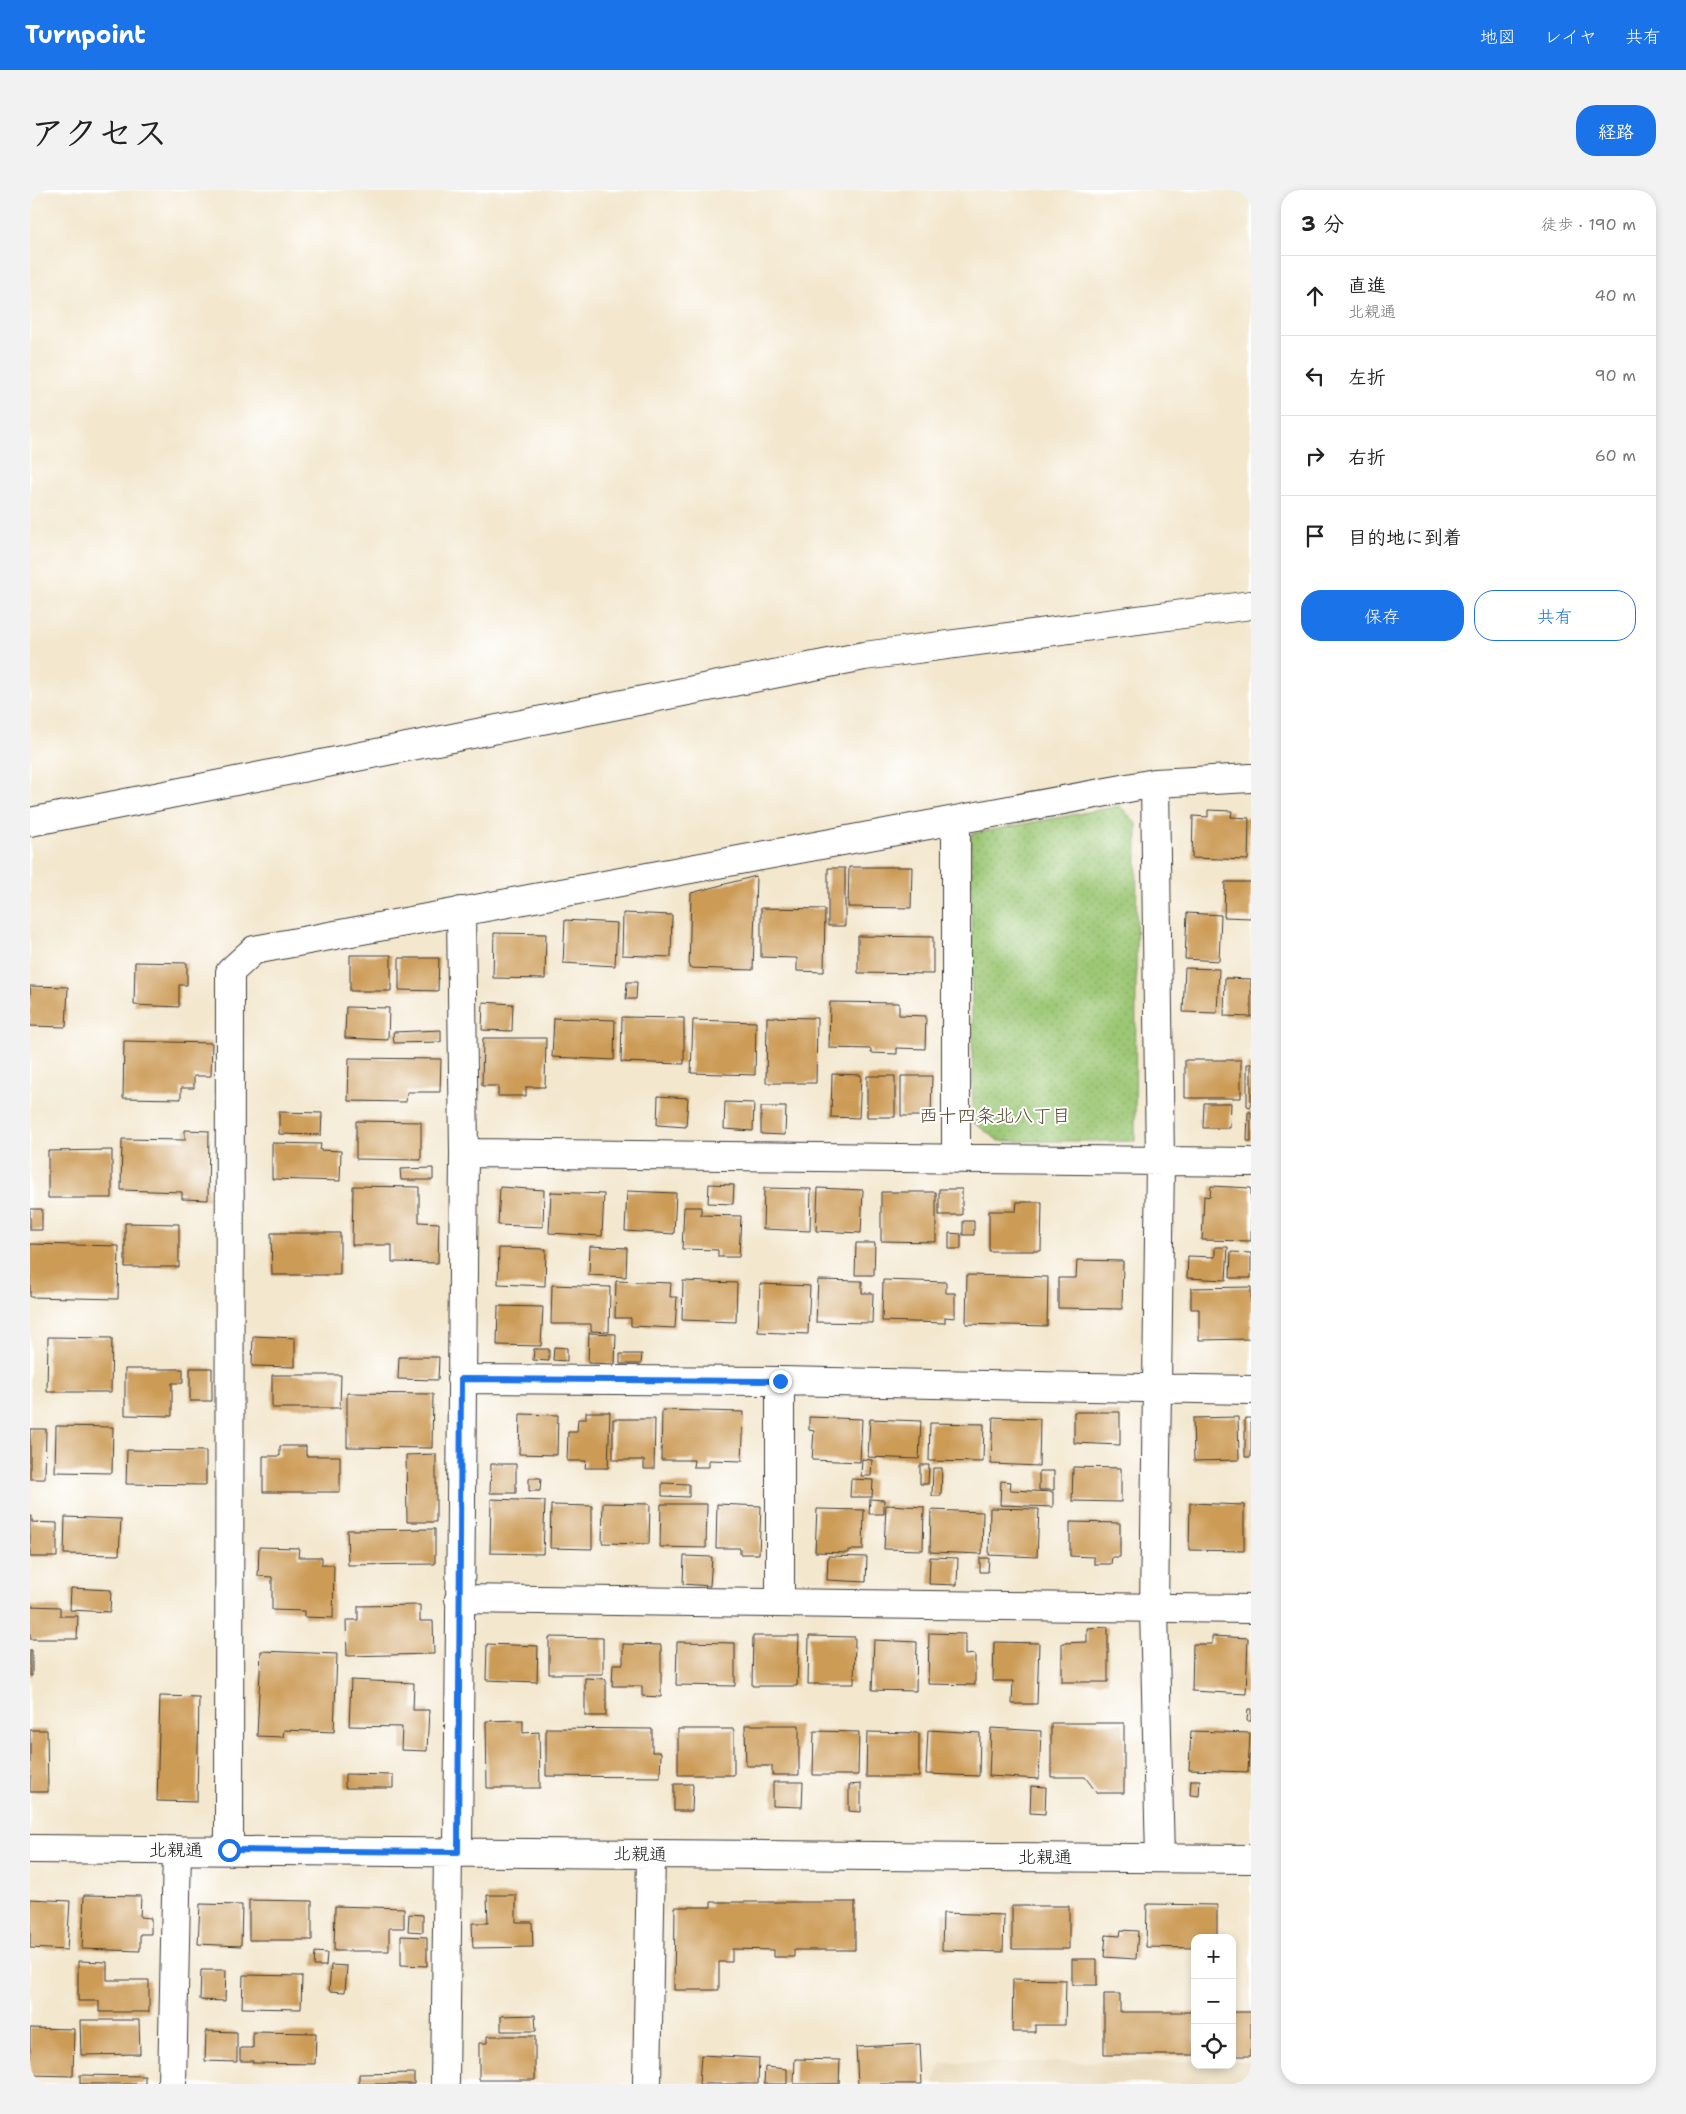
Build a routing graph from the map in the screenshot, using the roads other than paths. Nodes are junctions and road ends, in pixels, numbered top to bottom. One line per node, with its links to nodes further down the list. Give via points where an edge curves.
1 (1251, 605): 5 (street, via 864,656)
2 (1251, 778): 3 (street)
3 (1155, 783): 4 (street); 9 (street)
4 (956, 820): 6 (street); 8 (street)
5 (30, 822)
6 (461, 911): 7 (street); 21 (street, via 254,950 230,972)
7 (464, 1153): 8 (street); 11 (street)
8 (956, 1158): 9 (street)
9 (1160, 1162): 10 (street); 13 (street)
10 (1251, 1162)
11 (461, 1379): 12 (street); 15 (street)
12 (780, 1381): 13 (street); 16 (street)
13 (1156, 1388): 14 (street); 17 (street)
14 (1251, 1390)
15 (459, 1599): 16 (street); 22 (street)
16 (780, 1603): 17 (street)
17 (1154, 1609): 18 (street); 24 (street)
18 (1251, 1609)
19 (30, 1849): 20 (street, 北親通)
20 (177, 1850): 21 (street, 北親通); 26 (street)
21 (229, 1850): 22 (street, 北親通)
22 (453, 1852): 23 (street, 北親通); 27 (street)
23 (651, 1854): 24 (street, 北親通); 28 (street)
24 (1160, 1858): 25 (street, 北親通)
25 (1251, 1859)
26 (172, 2084)
27 (445, 2084)
28 (647, 2084)

